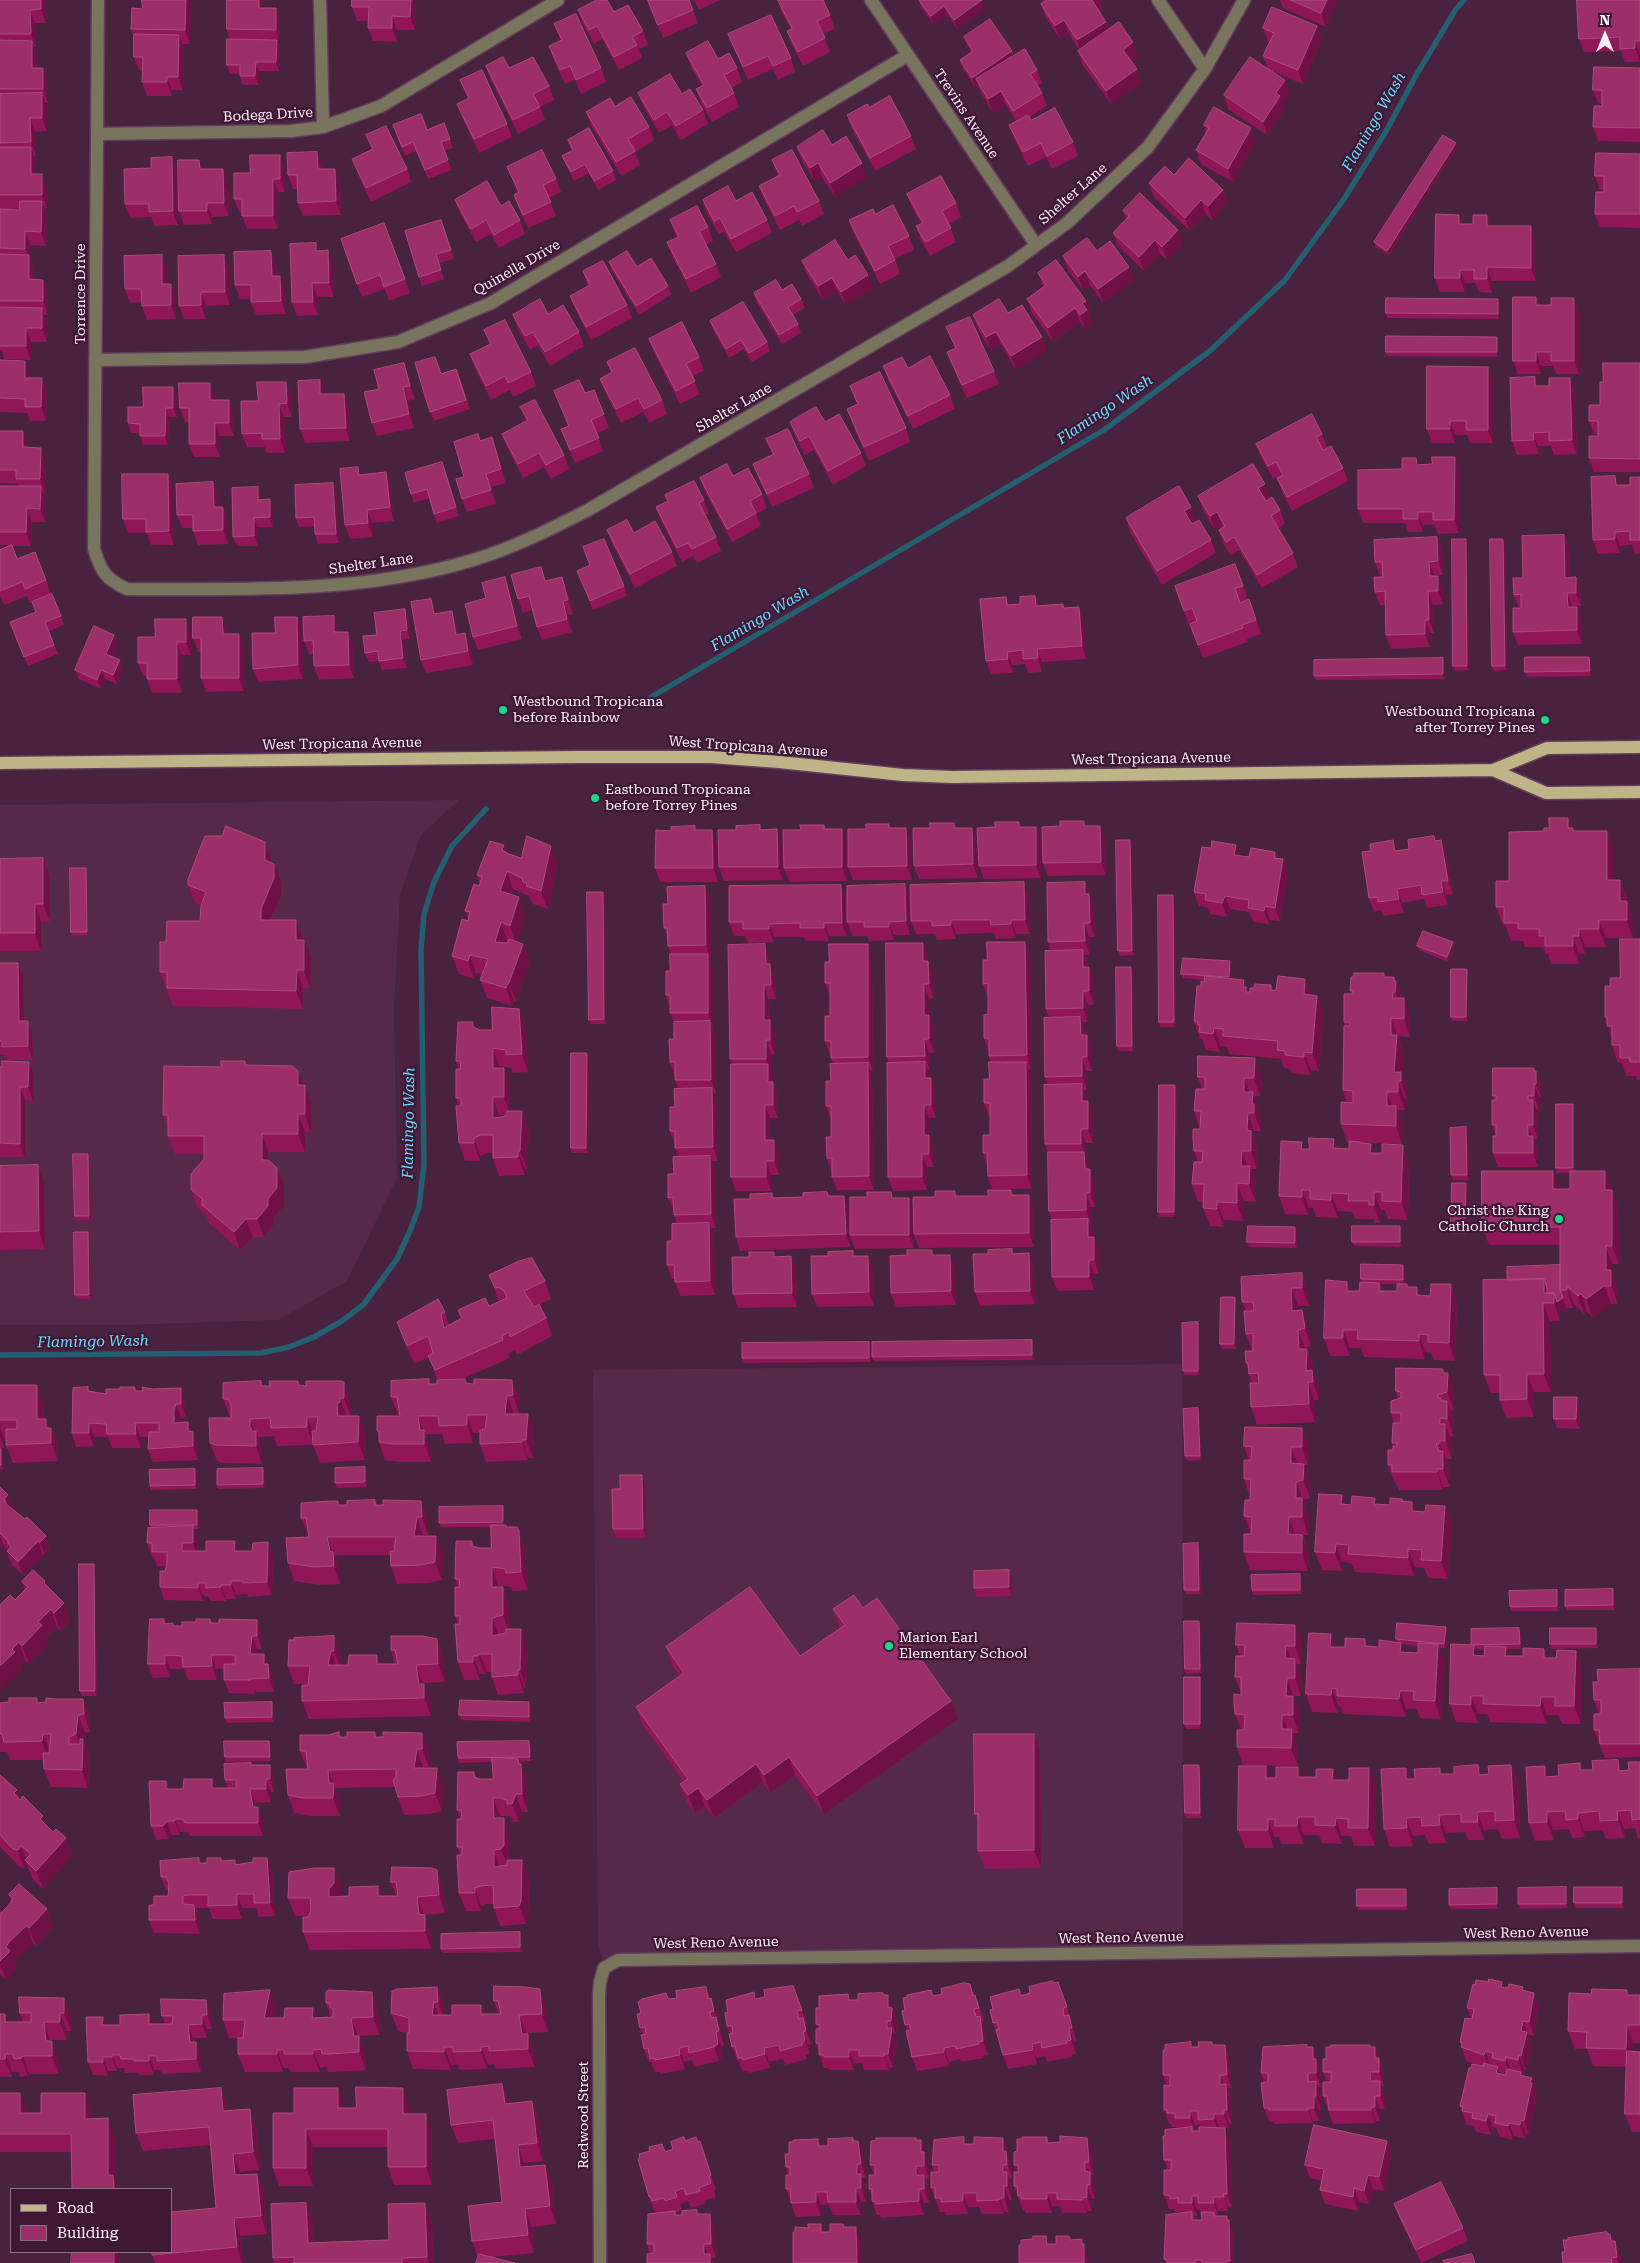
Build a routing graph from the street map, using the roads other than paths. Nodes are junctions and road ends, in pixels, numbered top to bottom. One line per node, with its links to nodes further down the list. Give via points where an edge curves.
1 (98, 0): 10 (street, Torrence Drive)
2 (320, 0): 9 (street)
3 (558, 0): 9 (street, Bodega Drive, via 381,106)
4 (871, 0): 7 (street, Trevins Avenue)
5 (1158, 0): 8 (street)
6 (1244, 0): 8 (street, Shelter Lane)
7 (908, 55): 11 (street, Trevins Avenue); 12 (street, Quinella Drive, via 491,302 398,342 305,357)
8 (1205, 69): 11 (street, Shelter Lane, via 1148,147 1067,223)
9 (323, 127): 10 (street, Bodega Drive, via 292,131)
10 (97, 134): 12 (street, Torrence Drive)
11 (1036, 245): 13 (street, Shelter Lane, via 1008,266 588,510 532,538 473,560 359,583 284,589 127,589)
12 (95, 360): 13 (street, Torrence Drive, via 94,549 101,569)
13 (112, 582)
14 (1640, 747): 16 (main road, West Tropicana Avenue, via 1548,748)
15 (0, 763): 16 (main road, West Tropicana Avenue, via 711,757 952,777)
16 (1493, 770): 17 (main road, West Tropicana Avenue, via 1546,793)
17 (1640, 792)
18 (1640, 1946): 19 (street, West Reno Avenue, via 634,1959 618,1960)
19 (604, 1968): 20 (street, Redwood Street, via 598,1995)
20 (600, 2263)

